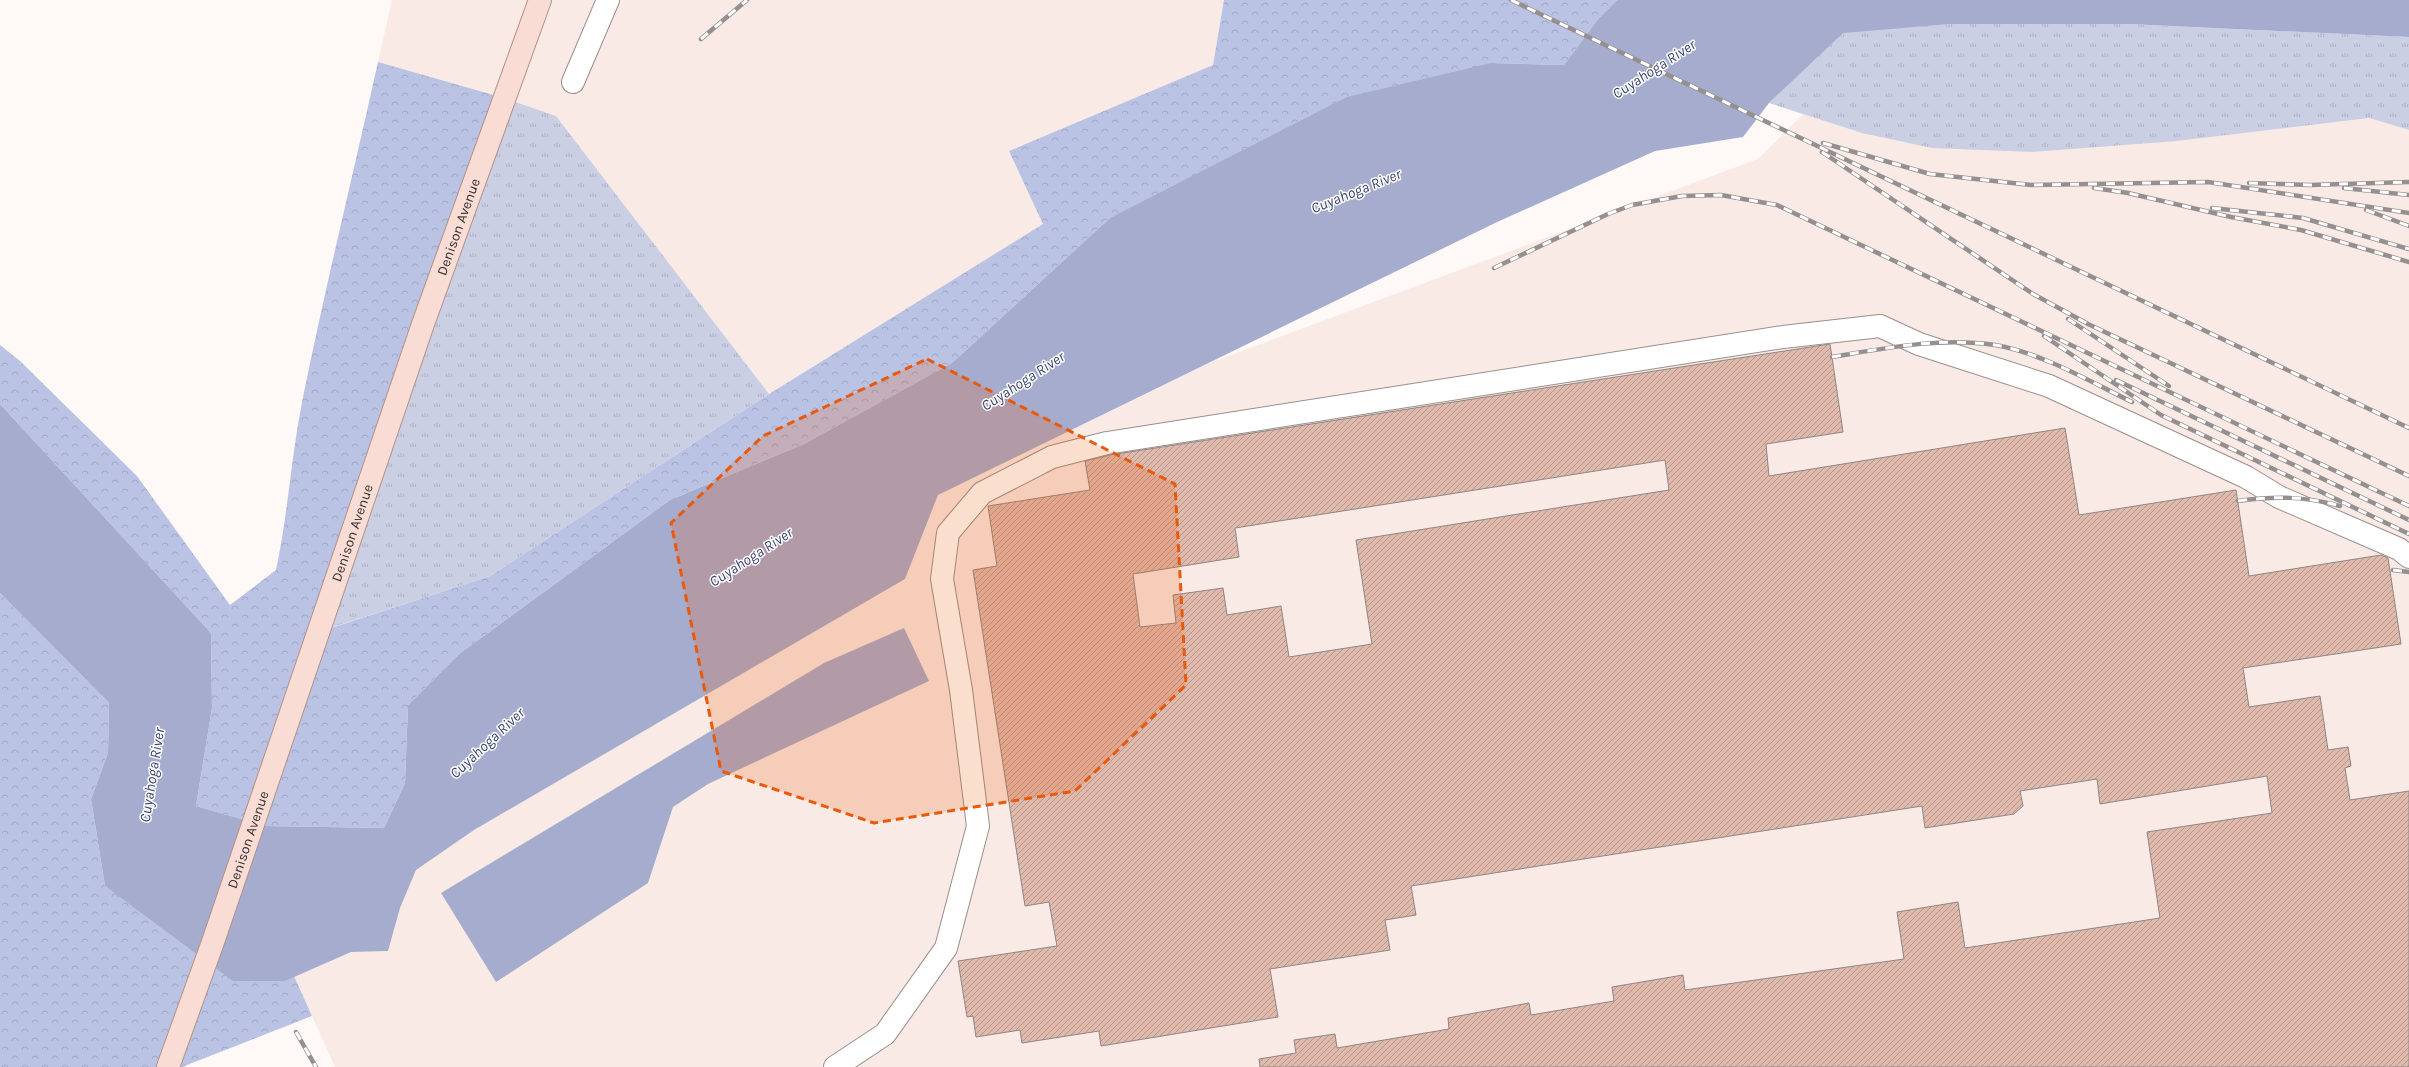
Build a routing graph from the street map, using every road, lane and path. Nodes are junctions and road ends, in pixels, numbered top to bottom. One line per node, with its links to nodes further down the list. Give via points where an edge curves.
1 (540, 0): 5 (main road, Denison Avenue, via 423,324 219,926)
2 (608, 0): 3 (street)
3 (573, 82)
4 (2409, 557): 6 (street, via 2399,549 2279,497 2246,477 2049,386 1919,344 1880,326 1784,337 1107,443 1052,457 982,493 948,533 942,579 961,690 978,826 946,948 885,1034)
5 (168, 1067)
6 (835, 1067)

